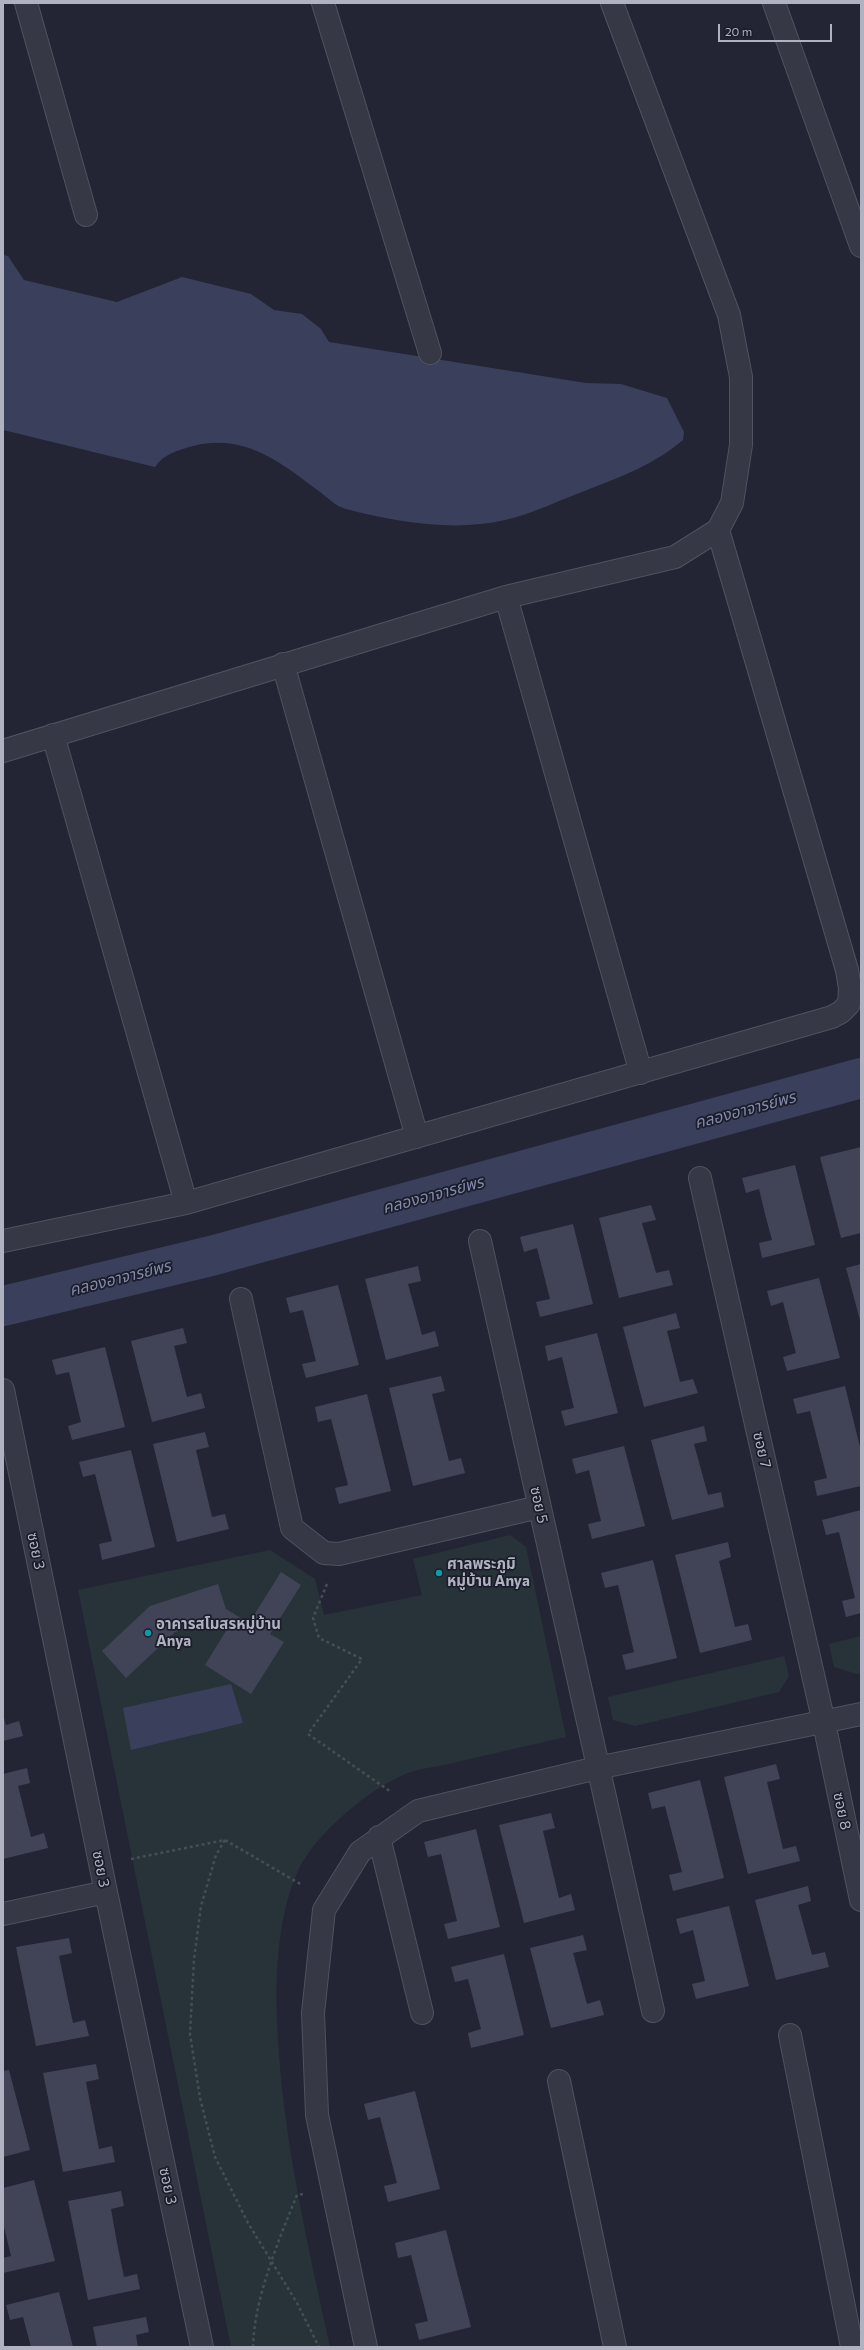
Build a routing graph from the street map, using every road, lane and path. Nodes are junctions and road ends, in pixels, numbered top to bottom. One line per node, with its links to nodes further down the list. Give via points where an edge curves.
1 (26, 3): 5 (street)
2 (323, 3): 7 (street)
3 (612, 3): 8 (street, via 729,315 741,377 741,445 732,502)
4 (774, 3): 6 (street)
5 (86, 215)
6 (861, 246)
7 (430, 353)
8 (718, 530): 9 (street, via 675,557); 13 (street, via 847,970 849,1004 832,1017)
9 (506, 597): 10 (street); 13 (street)
10 (283, 664): 11 (street); 14 (street)
11 (53, 735): 12 (street); 16 (street)
12 (3, 750)
13 (641, 1073): 14 (street)
14 (417, 1137): 16 (street)
15 (700, 1178): 24 (street, ซอย 7)
16 (186, 1203): 17 (street)
17 (3, 1241)
18 (480, 1241): 21 (street, ซอย 5)
19 (241, 1299): 22 (street, via 292,1528 324,1553)
20 (3, 1390): 29 (street, ซอย 3)
21 (539, 1507): 22 (street); 25 (street, ซอย 5)
22 (339, 1554): 26 (path, via 313,1618 319,1638 362,1659 308,1734)
23 (861, 1714): 24 (street)
24 (824, 1722): 25 (street); 31 (street, ซอย 8)
25 (597, 1768): 26 (street); 34 (street, ซอย 5)
26 (418, 1811): 27 (street)
27 (379, 1837): 32 (street, via 360,1852); 35 (street)
28 (225, 1840): 29 (path); 32 (path, via 296,1880); 39 (path, via 216,1855 201,1906 194,1959 190,2034 200,2098 215,2157 248,2223)
29 (101, 1865): 30 (street, ซอย 3)
30 (106, 1892): 33 (street); 40 (street, ซอย 3)
31 (861, 1900)
32 (328, 1904): 38 (street, via 324,1910 313,2013 317,2115)
33 (3, 1914)
34 (653, 2011)
35 (422, 2013)
36 (790, 2035): 45 (street)
37 (559, 2081): 44 (street)
38 (333, 2191): 39 (path, via 298,2195); 43 (street)
39 (271, 2261): 41 (path); 42 (path, via 297,2303)
40 (202, 2347)
41 (253, 2347)
42 (319, 2347)
43 (366, 2347)
44 (615, 2347)
45 (852, 2347)

